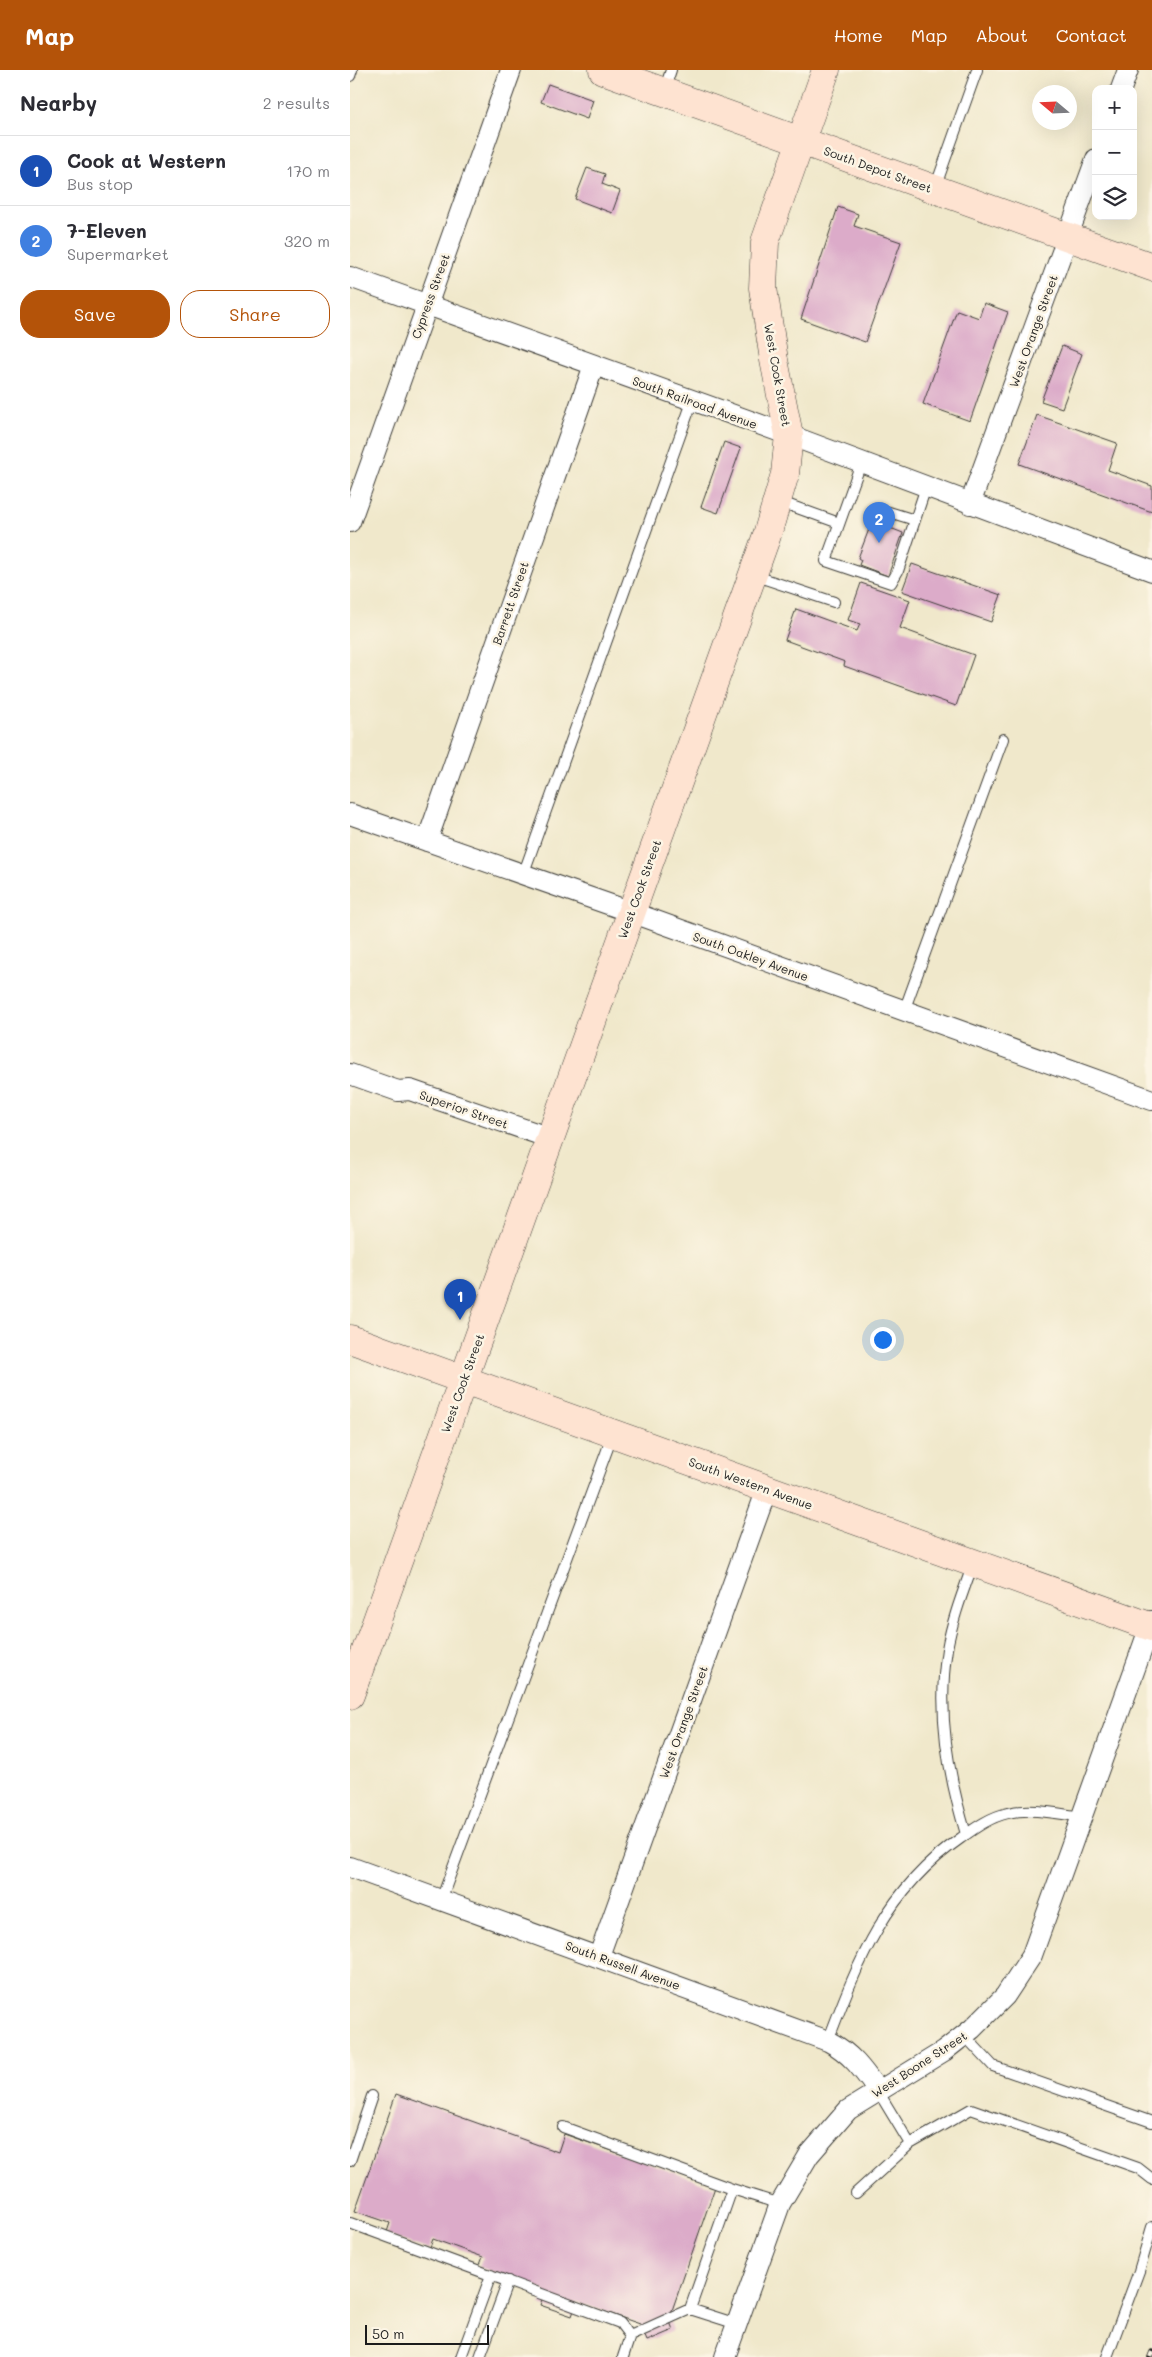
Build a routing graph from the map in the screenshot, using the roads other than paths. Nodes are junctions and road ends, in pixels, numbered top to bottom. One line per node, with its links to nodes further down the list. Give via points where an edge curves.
1 (352, 70): 7 (lane)
2 (511, 70): 16 (street, Cypress Street)
3 (603, 70): 8 (street, South Depot Street)
4 (826, 70): 10 (street, West Cook Street)
5 (977, 70): 12 (lane)
6 (1128, 70): 9 (street)
7 (350, 76)
8 (667, 81): 10 (street, South Depot Street)
9 (1122, 85)
10 (800, 141): 12 (street, South Depot Street); 19 (street, West Cook Street, via 765,242 763,288)
11 (1092, 170): 13 (street, West Orange Street)
12 (935, 189): 13 (street, South Depot Street)
13 (1067, 237): 14 (street, South Depot Street); 23 (street, West Orange Street)
14 (1152, 268)
15 (350, 277): 16 (street, South Railroad Avenue)
16 (427, 306): 17 (street, South Railroad Avenue); 26 (street, Cypress Street)
17 (594, 365): 19 (street, South Railroad Avenue); 33 (street, Barrett Street)
18 (691, 406): 34 (lane)
19 (789, 435): 20 (street, South Railroad Avenue); 22 (street, West Cook Street, via 785,474)
20 (861, 462): 21 (street, South Railroad Avenue); 27 (lane)
21 (926, 487): 23 (street, South Railroad Avenue); 25 (lane)
22 (777, 501): 27 (lane); 29 (street, West Cook Street)
23 (970, 504): 28 (street, South Railroad Avenue)
24 (889, 512): 25 (lane)
25 (915, 520): 27 (lane, via 891,583 826,561)
26 (350, 522)
27 (839, 524)
28 (1152, 571)
29 (752, 575): 30 (lane); 35 (street, West Cook Street)
30 (834, 602)
31 (1003, 739): 36 (lane)
32 (350, 814): 33 (street, South Oakley Avenue)
33 (427, 842): 34 (street, South Oakley Avenue)
34 (523, 875): 35 (street, South Oakley Avenue)
35 (630, 912): 36 (street, South Oakley Avenue); 39 (street, West Cook Street)
36 (904, 1010): 38 (street, South Oakley Avenue)
37 (350, 1074): 39 (street, Superior Street, via 398,1091 410,1090)
38 (1152, 1100)
39 (550, 1138): 41 (street, West Cook Street)
40 (350, 1339): 41 (street, South Western Avenue)
41 (463, 1380): 42 (street, South Western Avenue); 46 (street, West Cook Street)
42 (614, 1434): 43 (street, South Western Avenue); 50 (lane)
43 (766, 1489): 44 (street, South Western Avenue); 51 (street, West Orange Street)
44 (973, 1563): 45 (street, South Western Avenue); 48 (lane, via 955,1616 944,1680 949,1769)
45 (1151, 1625): 47 (street, West Boone Street)
46 (350, 1695)
47 (1083, 1817): 48 (lane, via 1024,1810 989,1819); 52 (street, West Boone Street, via 1032,1955 1005,1996)
48 (966, 1834): 53 (lane, via 928,1864 889,1909 864,1952)
49 (350, 1867): 50 (street, South Russell Avenue)
50 (442, 1900): 51 (street, South Russell Avenue)
51 (599, 1956): 53 (street, South Russell Avenue)
52 (964, 2035): 54 (street, West Boone Street); 56 (lane, via 993,2066)
53 (828, 2041): 54 (street, South Russell Avenue, via 854,2058)
54 (878, 2091): 58 (lane); 63 (street, West Boone Street, via 848,2110 828,2132)
55 (372, 2096): 59 (lane)
56 (1152, 2122)
57 (563, 2127): 61 (lane)
58 (910, 2144): 60 (lane, via 971,2109 1138,2168); 62 (lane)
59 (350, 2161)
60 (1152, 2179)
61 (732, 2188): 63 (lane); 68 (lane)
62 (856, 2193)
63 (780, 2204): 69 (street, West Boone Street)
64 (350, 2224): 66 (lane)
65 (1152, 2227): 75 (lane)
66 (491, 2275): 67 (lane); 71 (lane)
67 (508, 2281): 70 (lane, via 620,2323); 72 (lane)
68 (690, 2309): 69 (lane); 70 (lane)
69 (737, 2324): 74 (street, West Boone Street)
70 (630, 2336): 73 (lane)
71 (461, 2357)
72 (480, 2357)
73 (623, 2357)
74 (725, 2357)
75 (1107, 2357)

